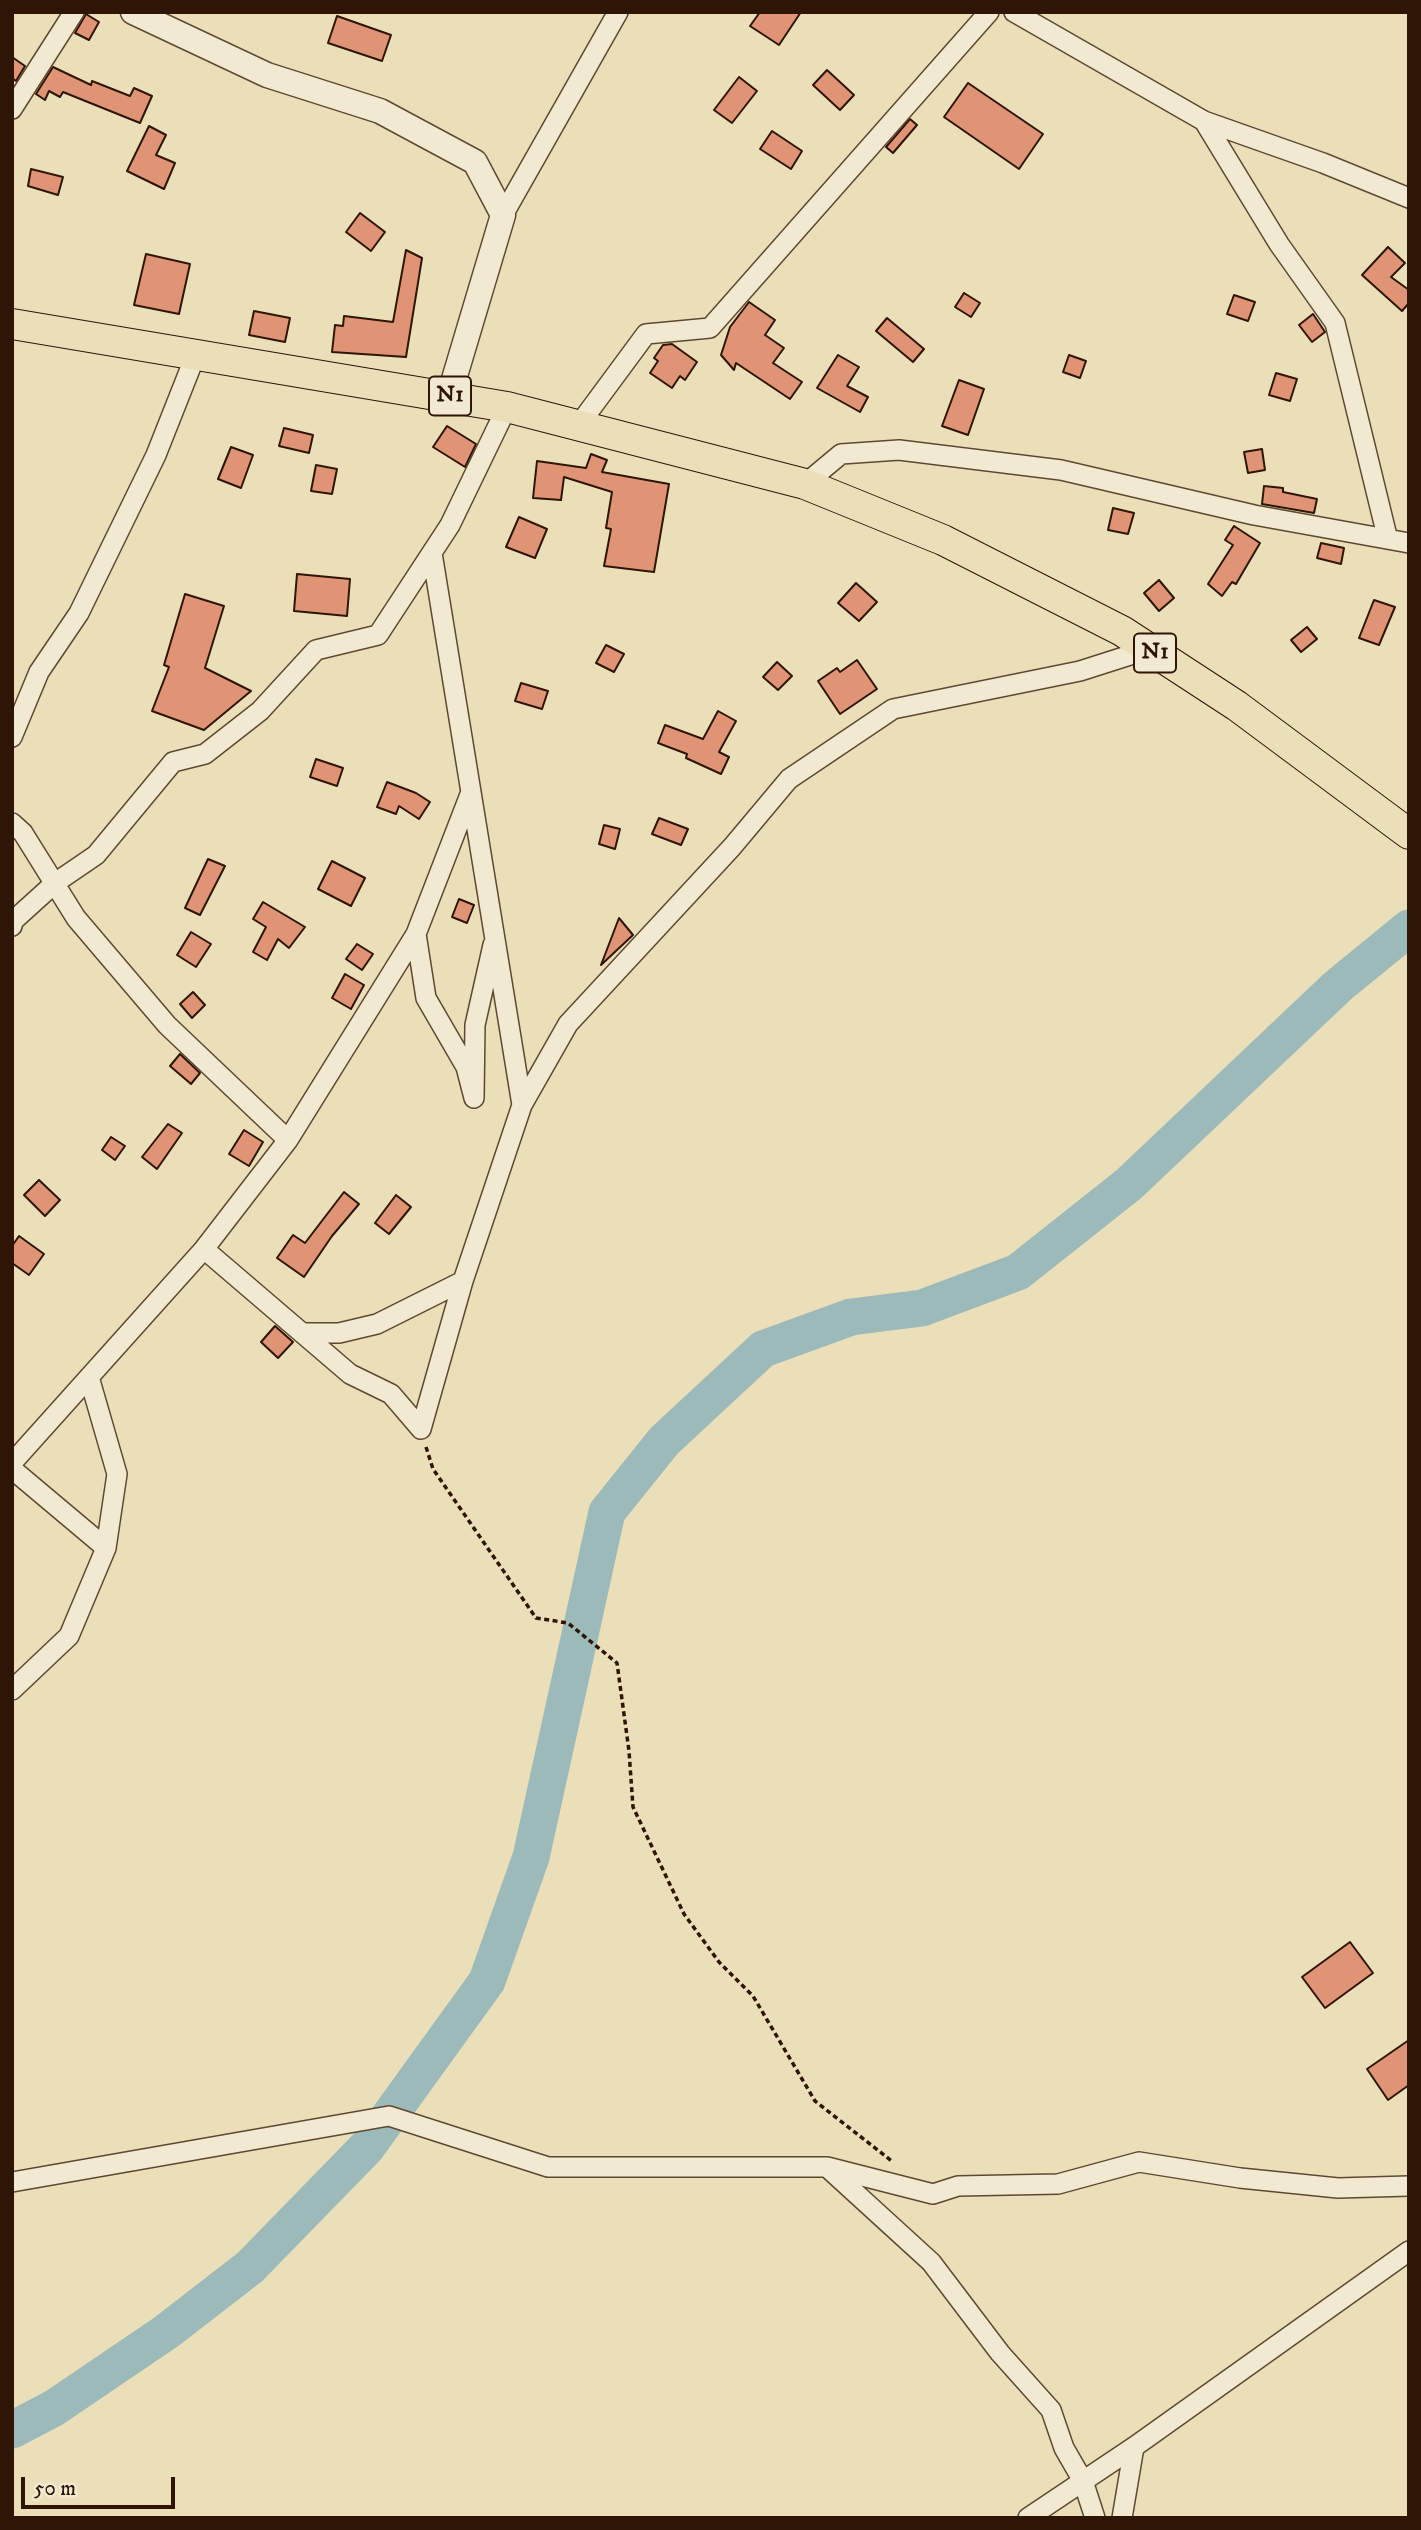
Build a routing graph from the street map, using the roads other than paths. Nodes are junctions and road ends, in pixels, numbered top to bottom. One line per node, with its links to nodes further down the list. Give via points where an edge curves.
1 (74, 12): 6 (street)
2 (132, 12): 9 (street, via 267,75 380,111 475,162)
3 (618, 12): 9 (street)
4 (989, 12): 14 (street, via 710,328 646,334)
5 (1014, 12): 7 (street)
6 (12, 109)
7 (1204, 121): 8 (street); 16 (street, via 1279,244 1335,323)
8 (1409, 198)
9 (503, 215): 12 (street)
10 (12, 324): 11 (main road, N1)
11 (196, 354): 12 (main road, N1); 20 (street, via 156,455 79,613 39,672)
12 (449, 396): 13 (main road, N1)
13 (507, 407): 14 (main road, N1); 18 (street)
14 (578, 426): 15 (main road, N1)
15 (805, 484): 16 (street, via 841,454 899,450 1061,470 1254,515); 19 (main road, N1, via 943,540)
16 (1387, 536): 17 (street)
17 (1409, 543)
18 (432, 553): 21 (street); 24 (street, via 379,635 316,650 260,711 224,740 205,754 173,762 96,855)
19 (1150, 649): 23 (main road, N1, via 1237,706); 28 (street, via 1080,671 893,709 789,779 568,1024)
20 (12, 737)
21 (471, 791): 26 (street); 27 (street)
22 (12, 823): 24 (street)
23 (1409, 834)
24 (55, 883): 25 (street); 29 (street, via 76,918 167,1025)
25 (12, 926)
26 (416, 934): 27 (street, via 426,998 466,1067 474,1098 475,1025); 29 (street)
27 (495, 935): 28 (street)
28 (522, 1105): 31 (street)
29 (288, 1140): 30 (street)
30 (204, 1249): 32 (street); 33 (street)
31 (463, 1281): 32 (street, via 377,1324 339,1333); 32 (street, via 421,1429 391,1394 350,1374)
32 (306, 1333)
33 (89, 1377): 34 (street); 36 (street, via 117,1474)
34 (12, 1463)
35 (12, 1469): 36 (street)
36 (106, 1548): 37 (street, via 69,1636)
37 (12, 1690)
38 (827, 2167): 39 (street, via 548,2166 389,2116); 40 (street, via 933,2194 958,2186 1058,2184 1139,2162 1338,2188); 43 (street, via 931,2262 1000,2353 1051,2410 1064,2448)
39 (12, 2182)
40 (1409, 2186)
41 (1409, 2251): 42 (street)
42 (1134, 2447): 43 (street); 46 (street)
43 (1083, 2481): 44 (street); 45 (street)
44 (1028, 2518)
45 (1095, 2518)
46 (1122, 2518)

